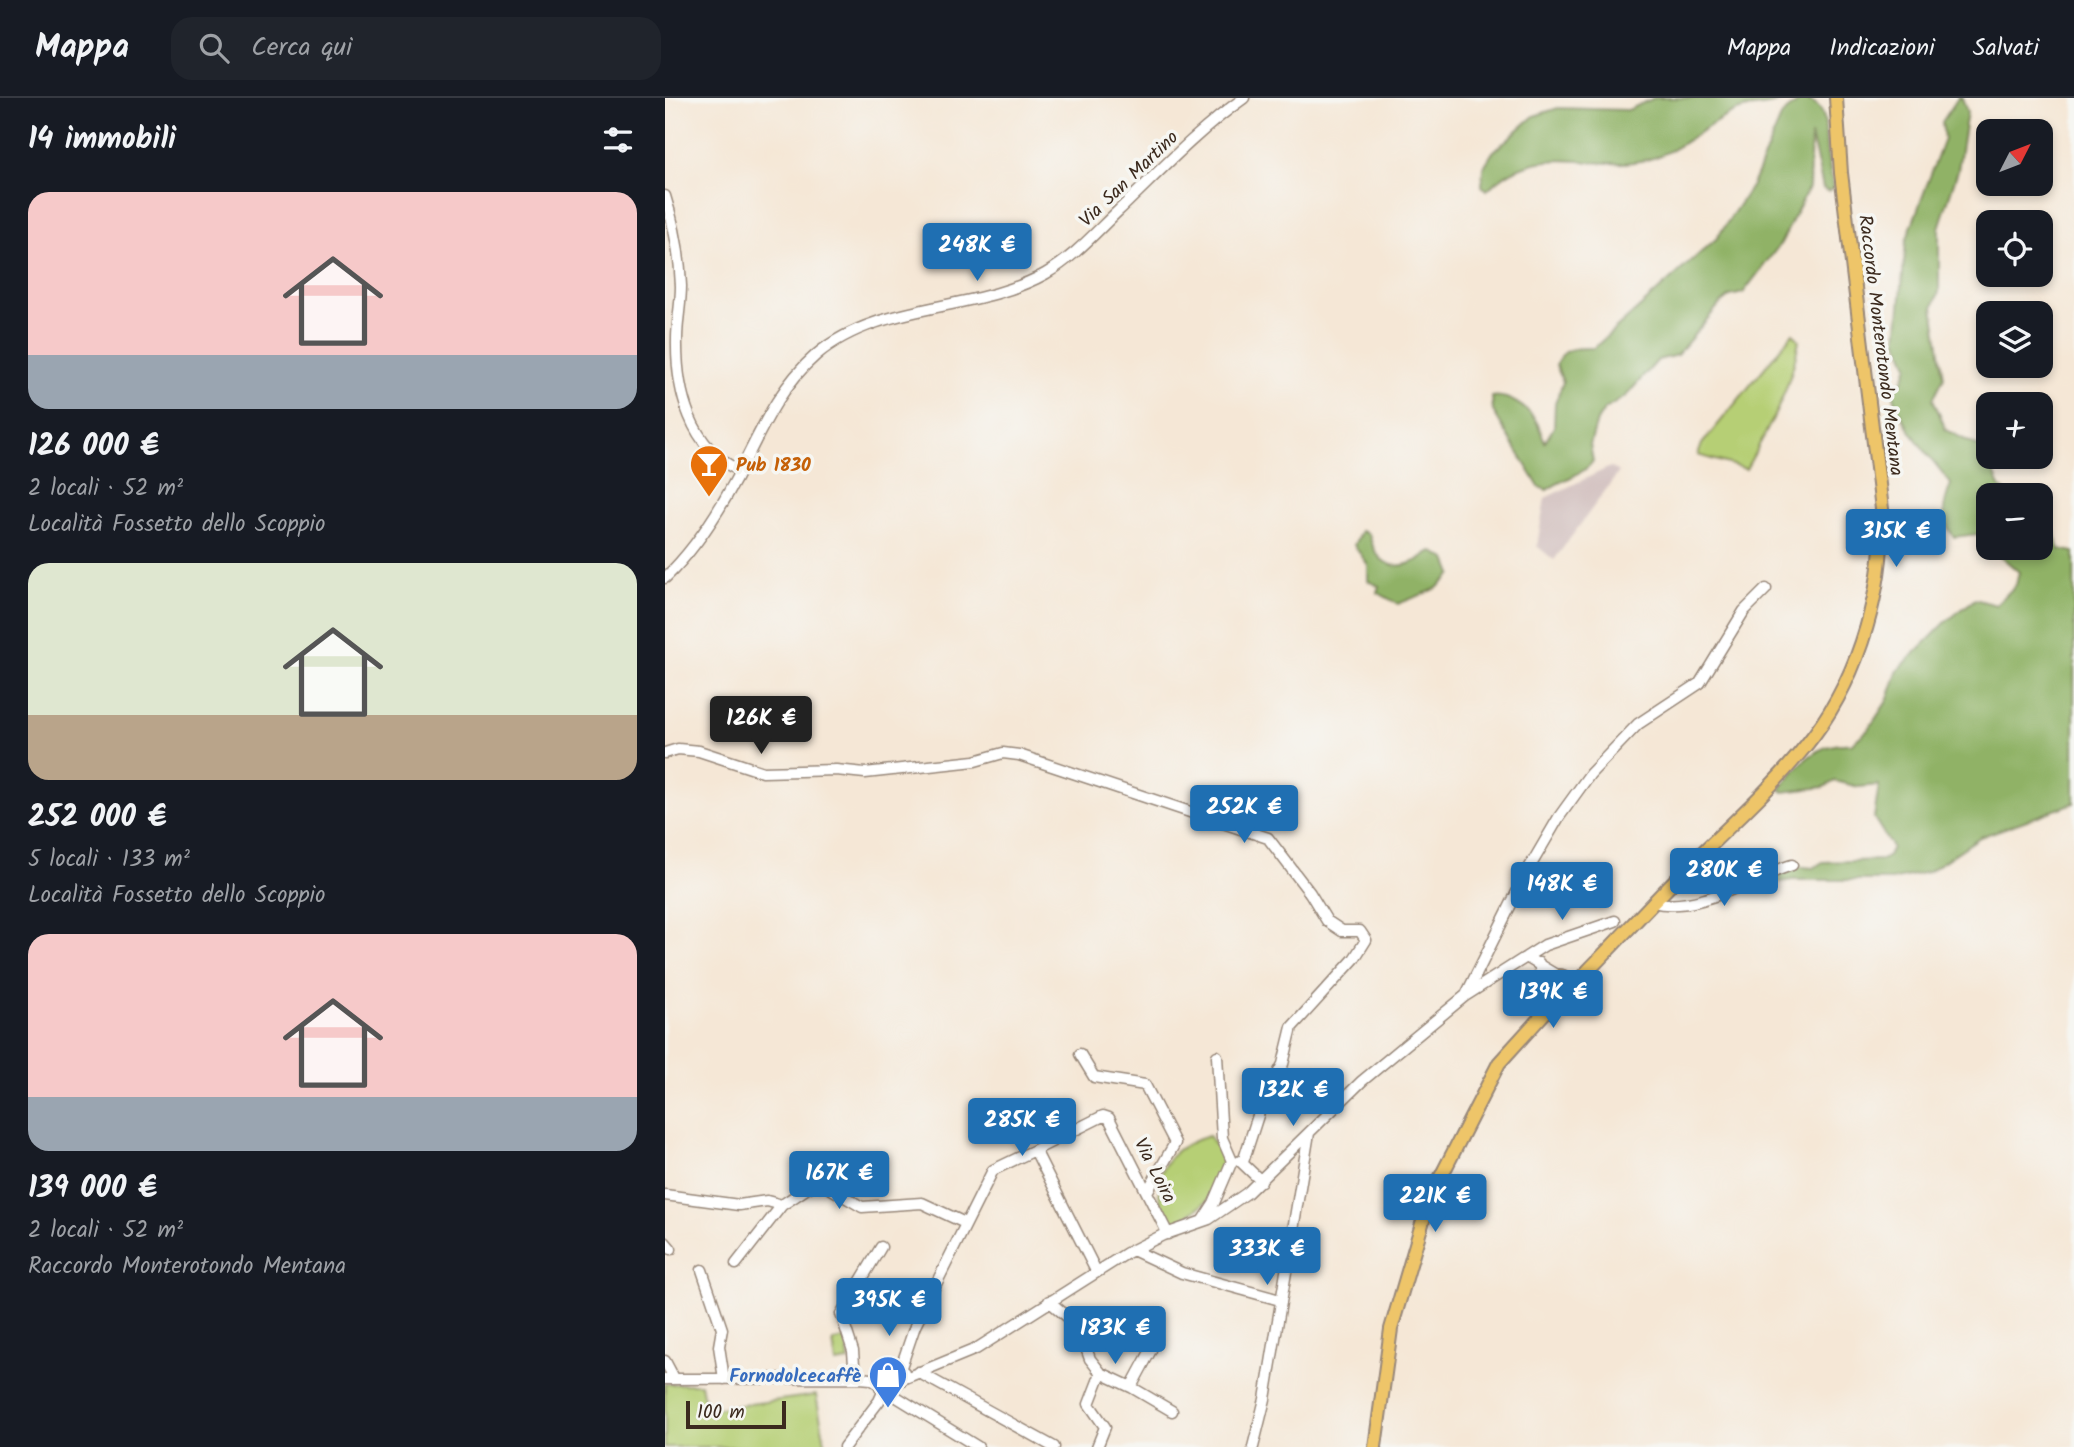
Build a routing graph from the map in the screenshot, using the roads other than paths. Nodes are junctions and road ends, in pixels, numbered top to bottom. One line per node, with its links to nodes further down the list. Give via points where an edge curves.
1 (1244, 98): 4 (street, Via San Martino, via 1197,135 1081,248 1044,274 1010,289 860,330 821,351 778,399)
2 (1836, 98): 11 (main road, Raccordo Monterotondo Mentana, via 1842,184 1882,509 1874,597 1851,668 1814,735 1759,798)
3 (665, 196): 4 (street, via 681,276 677,351 684,398 702,442)
4 (740, 471): 5 (street, Via San Martino)
5 (683, 560): 6 (street); 7 (street, Via San Martino)
6 (665, 572)
7 (665, 579)
8 (1766, 589): 16 (street, via 1744,611 1700,683 1637,724 1590,774 1528,870)
9 (665, 753): 21 (street, via 699,751 763,772 865,773 1013,754 1271,840 1327,921 1342,931 1360,931 1366,940 1292,1027 1283,1064)
10 (1792, 865): 11 (street, via 1704,899 1670,906)
11 (1653, 902): 13 (main road, Raccordo Monterotondo Mentana)
12 (1615, 921): 14 (street, via 1549,943)
13 (1619, 936): 15 (main road); 15 (main road, Raccordo Monterotondo Mentana, via 1570,989 1568,979)
14 (1526, 957): 15 (street, via 1539,962); 16 (street)
15 (1555, 984): 54 (main road, via 1499,1063 1429,1200 1392,1324)
16 (1465, 996): 19 (street, via 1362,1080)
17 (1080, 1054): 23 (street, via 1094,1077 1145,1085 1175,1138 1174,1149)
18 (1217, 1056): 21 (street, via 1222,1138)
19 (1309, 1133): 22 (street); 34 (street)
20 (1035, 1150): 23 (street, Via Loira, via 1103,1116 1113,1123); 27 (street, via 993,1170); 33 (street)
21 (1237, 1161): 22 (street); 26 (street)
22 (1261, 1181): 26 (street)
23 (1147, 1192): 28 (street, Via Loira)
24 (665, 1195): 25 (street, via 739,1205 767,1201)
25 (782, 1205): 27 (street, via 803,1189 819,1185 862,1207 918,1202); 31 (street)
26 (1201, 1222): 28 (street)
27 (965, 1223): 36 (street)
28 (1168, 1234): 30 (street)
29 (881, 1247): 44 (street, via 841,1314 853,1351)
30 (1133, 1250): 33 (street); 34 (street, via 1187,1275)
31 (736, 1264)
32 (702, 1270): 45 (street, via 722,1329)
33 (1096, 1271): 35 (street)
34 (1280, 1300): 53 (street, via 1265,1399)
35 (1049, 1301): 40 (street, via 976,1349); 42 (street, via 1078,1326 1089,1357)
36 (915, 1326): 38 (street); 41 (street, via 898,1356)
37 (1151, 1350): 46 (street)
38 (905, 1351): 40 (street, via 909,1365); 41 (street)
39 (665, 1361): 43 (street)
40 (919, 1371): 41 (street); 51 (street)
41 (900, 1373): 47 (street)
42 (1101, 1373): 46 (street); 52 (street, via 1089,1404 1105,1427)
43 (669, 1378): 45 (street)
44 (855, 1378): 45 (street); 47 (street, via 871,1379)
45 (723, 1379)
46 (1131, 1387): 48 (street)
47 (883, 1388): 49 (street); 50 (street)
48 (1171, 1411)
49 (844, 1447)
50 (978, 1447)
51 (1055, 1447)
52 (1097, 1447)
53 (1252, 1447)
54 (1375, 1447)

